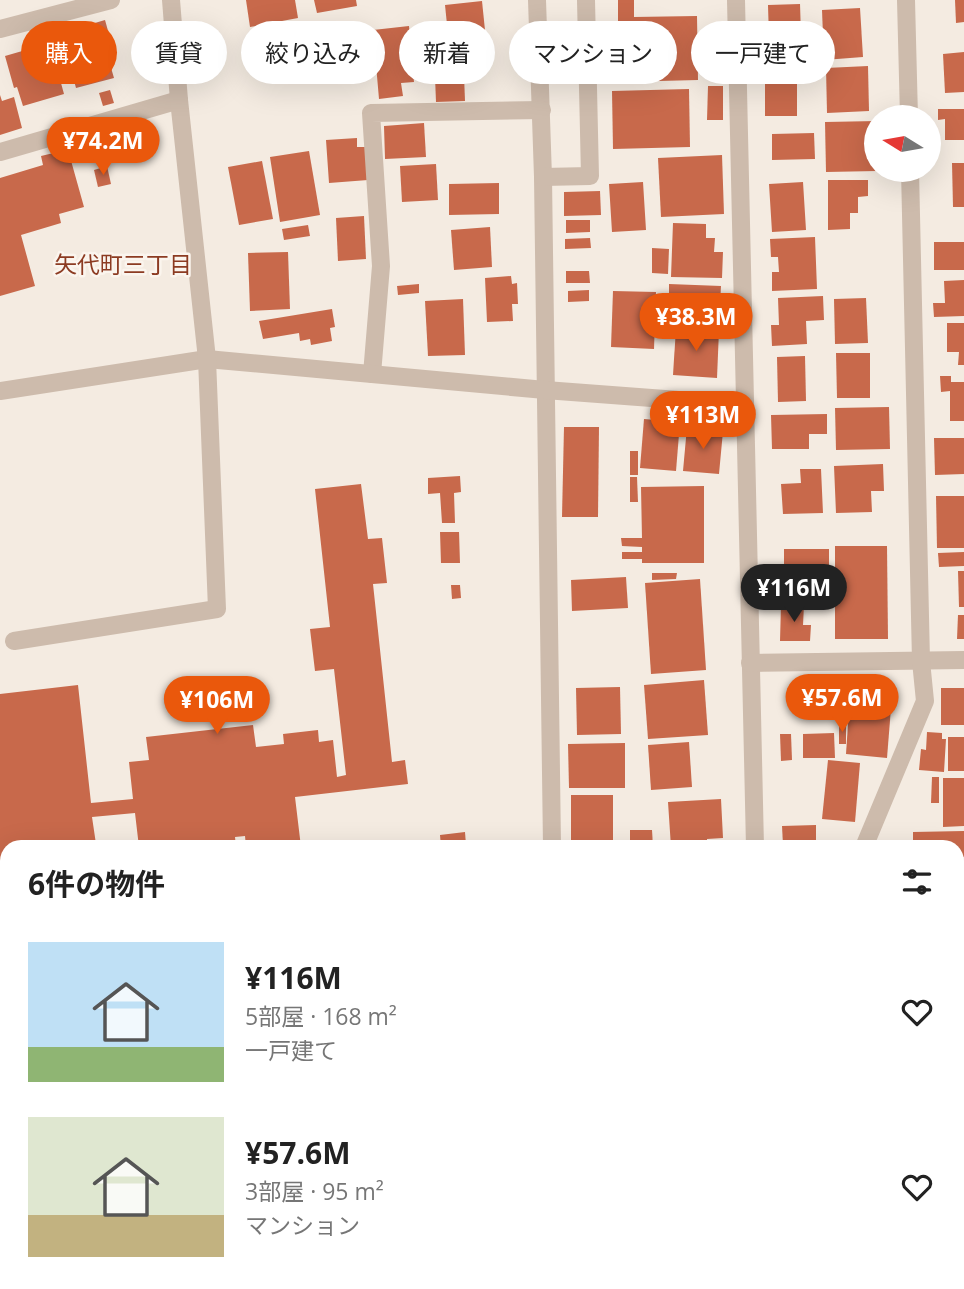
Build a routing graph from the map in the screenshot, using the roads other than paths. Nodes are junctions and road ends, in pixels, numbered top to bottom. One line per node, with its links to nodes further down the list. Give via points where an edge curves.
1 (111, 0): 7 (street)
2 (171, 0): 8 (street)
3 (537, 0): 10 (street)
4 (586, 0): 12 (street, via 590,176)
5 (736, 0): 18 (street)
6 (906, 0): 9 (street)
7 (0, 29)
8 (179, 100): 11 (street); 14 (street)
9 (909, 105)
10 (542, 110): 12 (street); 15 (street, via 371,113 381,266)
11 (0, 152)
12 (543, 177): 16 (street)
13 (910, 182): 21 (street)
14 (207, 359): 15 (street); 17 (street); 19 (street, via 217,609)
15 (372, 374): 16 (street)
16 (545, 390): 18 (street); 23 (street)
17 (0, 391)
18 (745, 405): 22 (street)
19 (14, 641)
20 (964, 660): 21 (street)
21 (921, 661): 22 (street); 25 (street, via 925,701)
22 (750, 663): 24 (street)
23 (552, 840)
24 (755, 840)
25 (867, 840)

